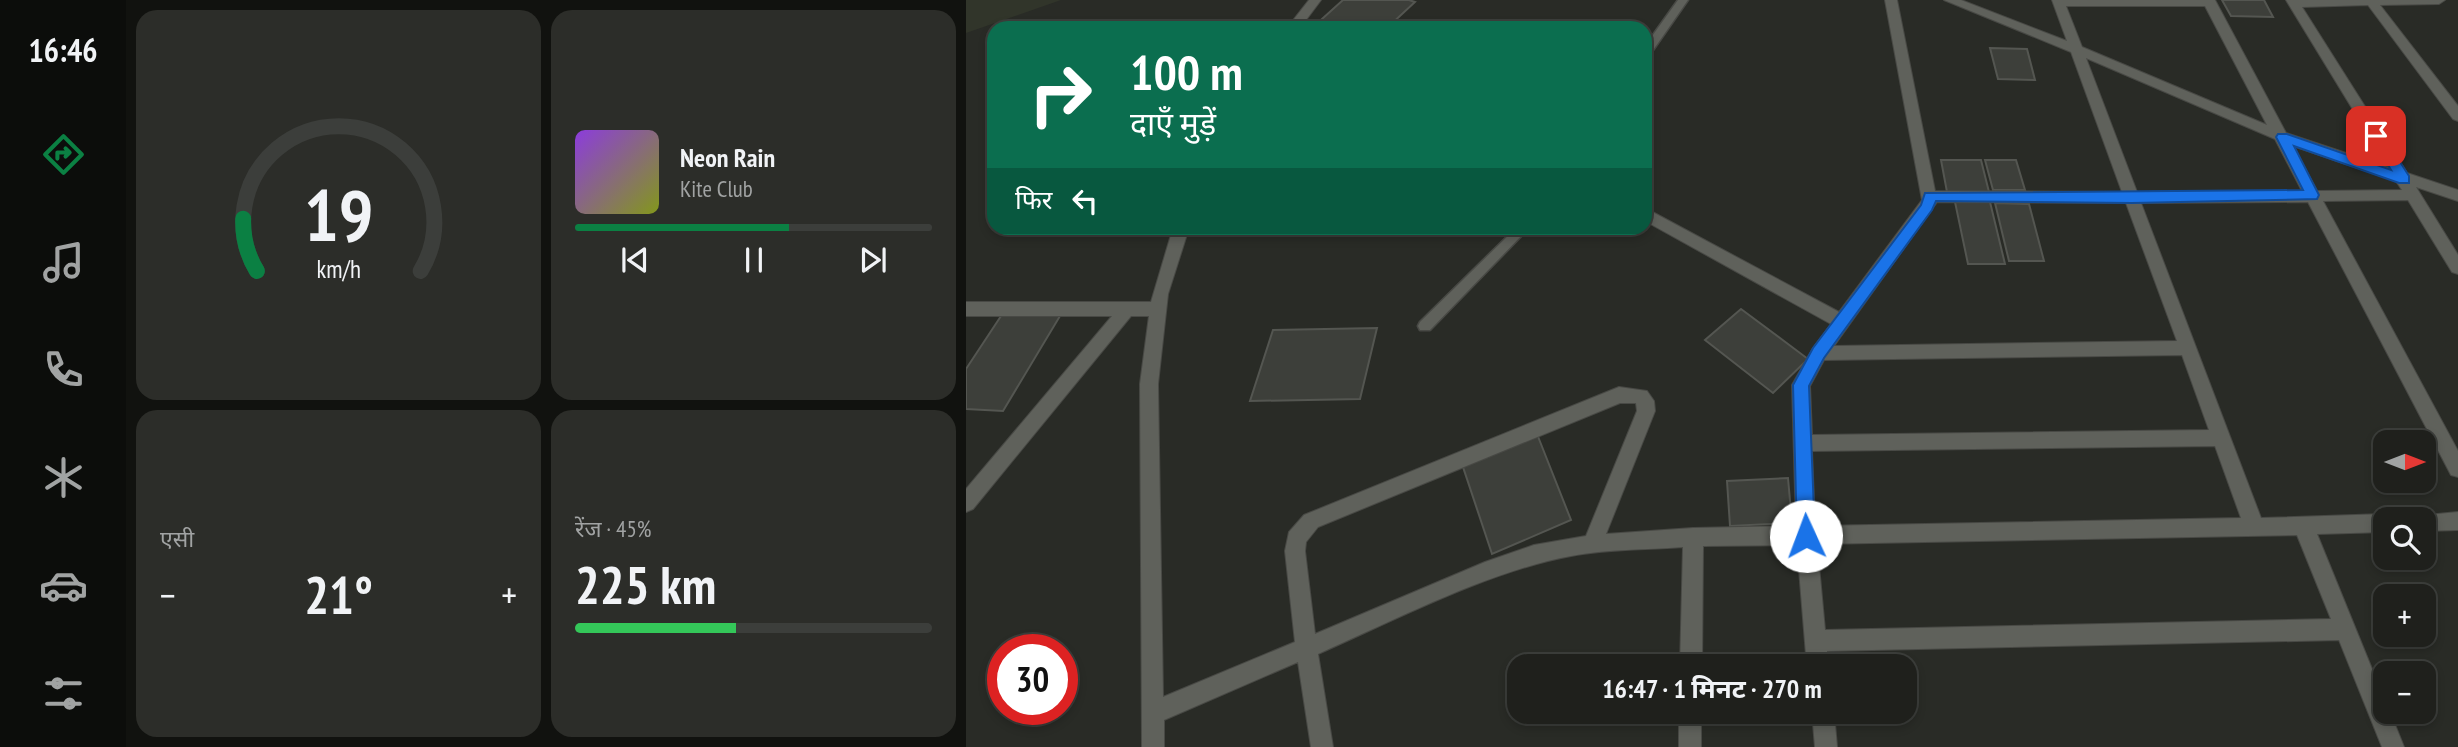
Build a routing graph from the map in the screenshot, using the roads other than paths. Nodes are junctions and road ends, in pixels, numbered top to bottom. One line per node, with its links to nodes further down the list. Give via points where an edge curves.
1 (1315, 0): 13 (street)
2 (1683, 0): 14 (lane)
3 (1891, 0): 21 (street)
4 (1950, 0): 12 (street)
5 (1983, 0): 12 (street)
6 (2439, 0): 11 (street)
7 (2058, 1): 8 (street); 15 (street)
8 (2136, 1): 9 (street)
9 (2209, 1): 17 (street)
10 (2292, 1): 11 (street); 18 (street)
11 (2371, 1): 16 (street)
12 (1988, 16): 15 (street)
13 (1298, 21)
14 (1652, 44)
15 (2076, 49): 17 (street); 23 (street)
16 (2458, 116)
17 (2283, 137): 18 (street); 19 (street)
18 (2404, 180): 20 (street); 22 (street)
19 (2313, 195): 20 (street); 23 (street); 37 (street)
20 (2413, 195): 27 (street)
21 (1930, 196): 23 (street); 31 (street)
22 (2458, 196)
23 (2132, 198): 33 (street)
24 (1652, 218): 31 (street)
25 (1179, 235): 30 (street)
26 (1516, 235): 32 (lane)
27 (2458, 268)
28 (966, 309): 29 (street)
29 (1127, 309): 30 (street); 38 (street)
30 (1157, 309): 52 (street, via 1149,384)
31 (1842, 322): 34 (street)
32 (1425, 326)
33 (2186, 348): 34 (street); 35 (street)
34 (1819, 353): 36 (street, via 1801,385)
35 (2220, 438): 36 (street); 43 (street)
36 (1802, 443): 44 (street)
37 (2458, 469)
38 (966, 503)
39 (2458, 521): 40 (street)
40 (2436, 522)
41 (2373, 523): 42 (street)
42 (2303, 525): 43 (street); 47 (street)
43 (2254, 526): 44 (street)
44 (1806, 536): 45 (street); 48 (street)
45 (1693, 537): 46 (street); 50 (street)
46 (1592, 544): 49 (street, via 1534,555 1485,572); 49 (street, via 1646,411 1641,396 1619,395 1311,521 1296,539)
47 (2345, 629): 48 (street); 59 (street)
48 (1816, 640): 51 (street)
49 (1306, 648): 52 (street); 56 (street)
50 (1691, 654)
51 (1817, 654)
52 (1153, 713): 55 (street)
53 (1690, 724): 57 (street)
54 (1824, 724): 58 (street)
55 (1153, 747)
56 (1322, 747)
57 (1690, 747)
58 (1826, 747)
59 (2393, 747)

